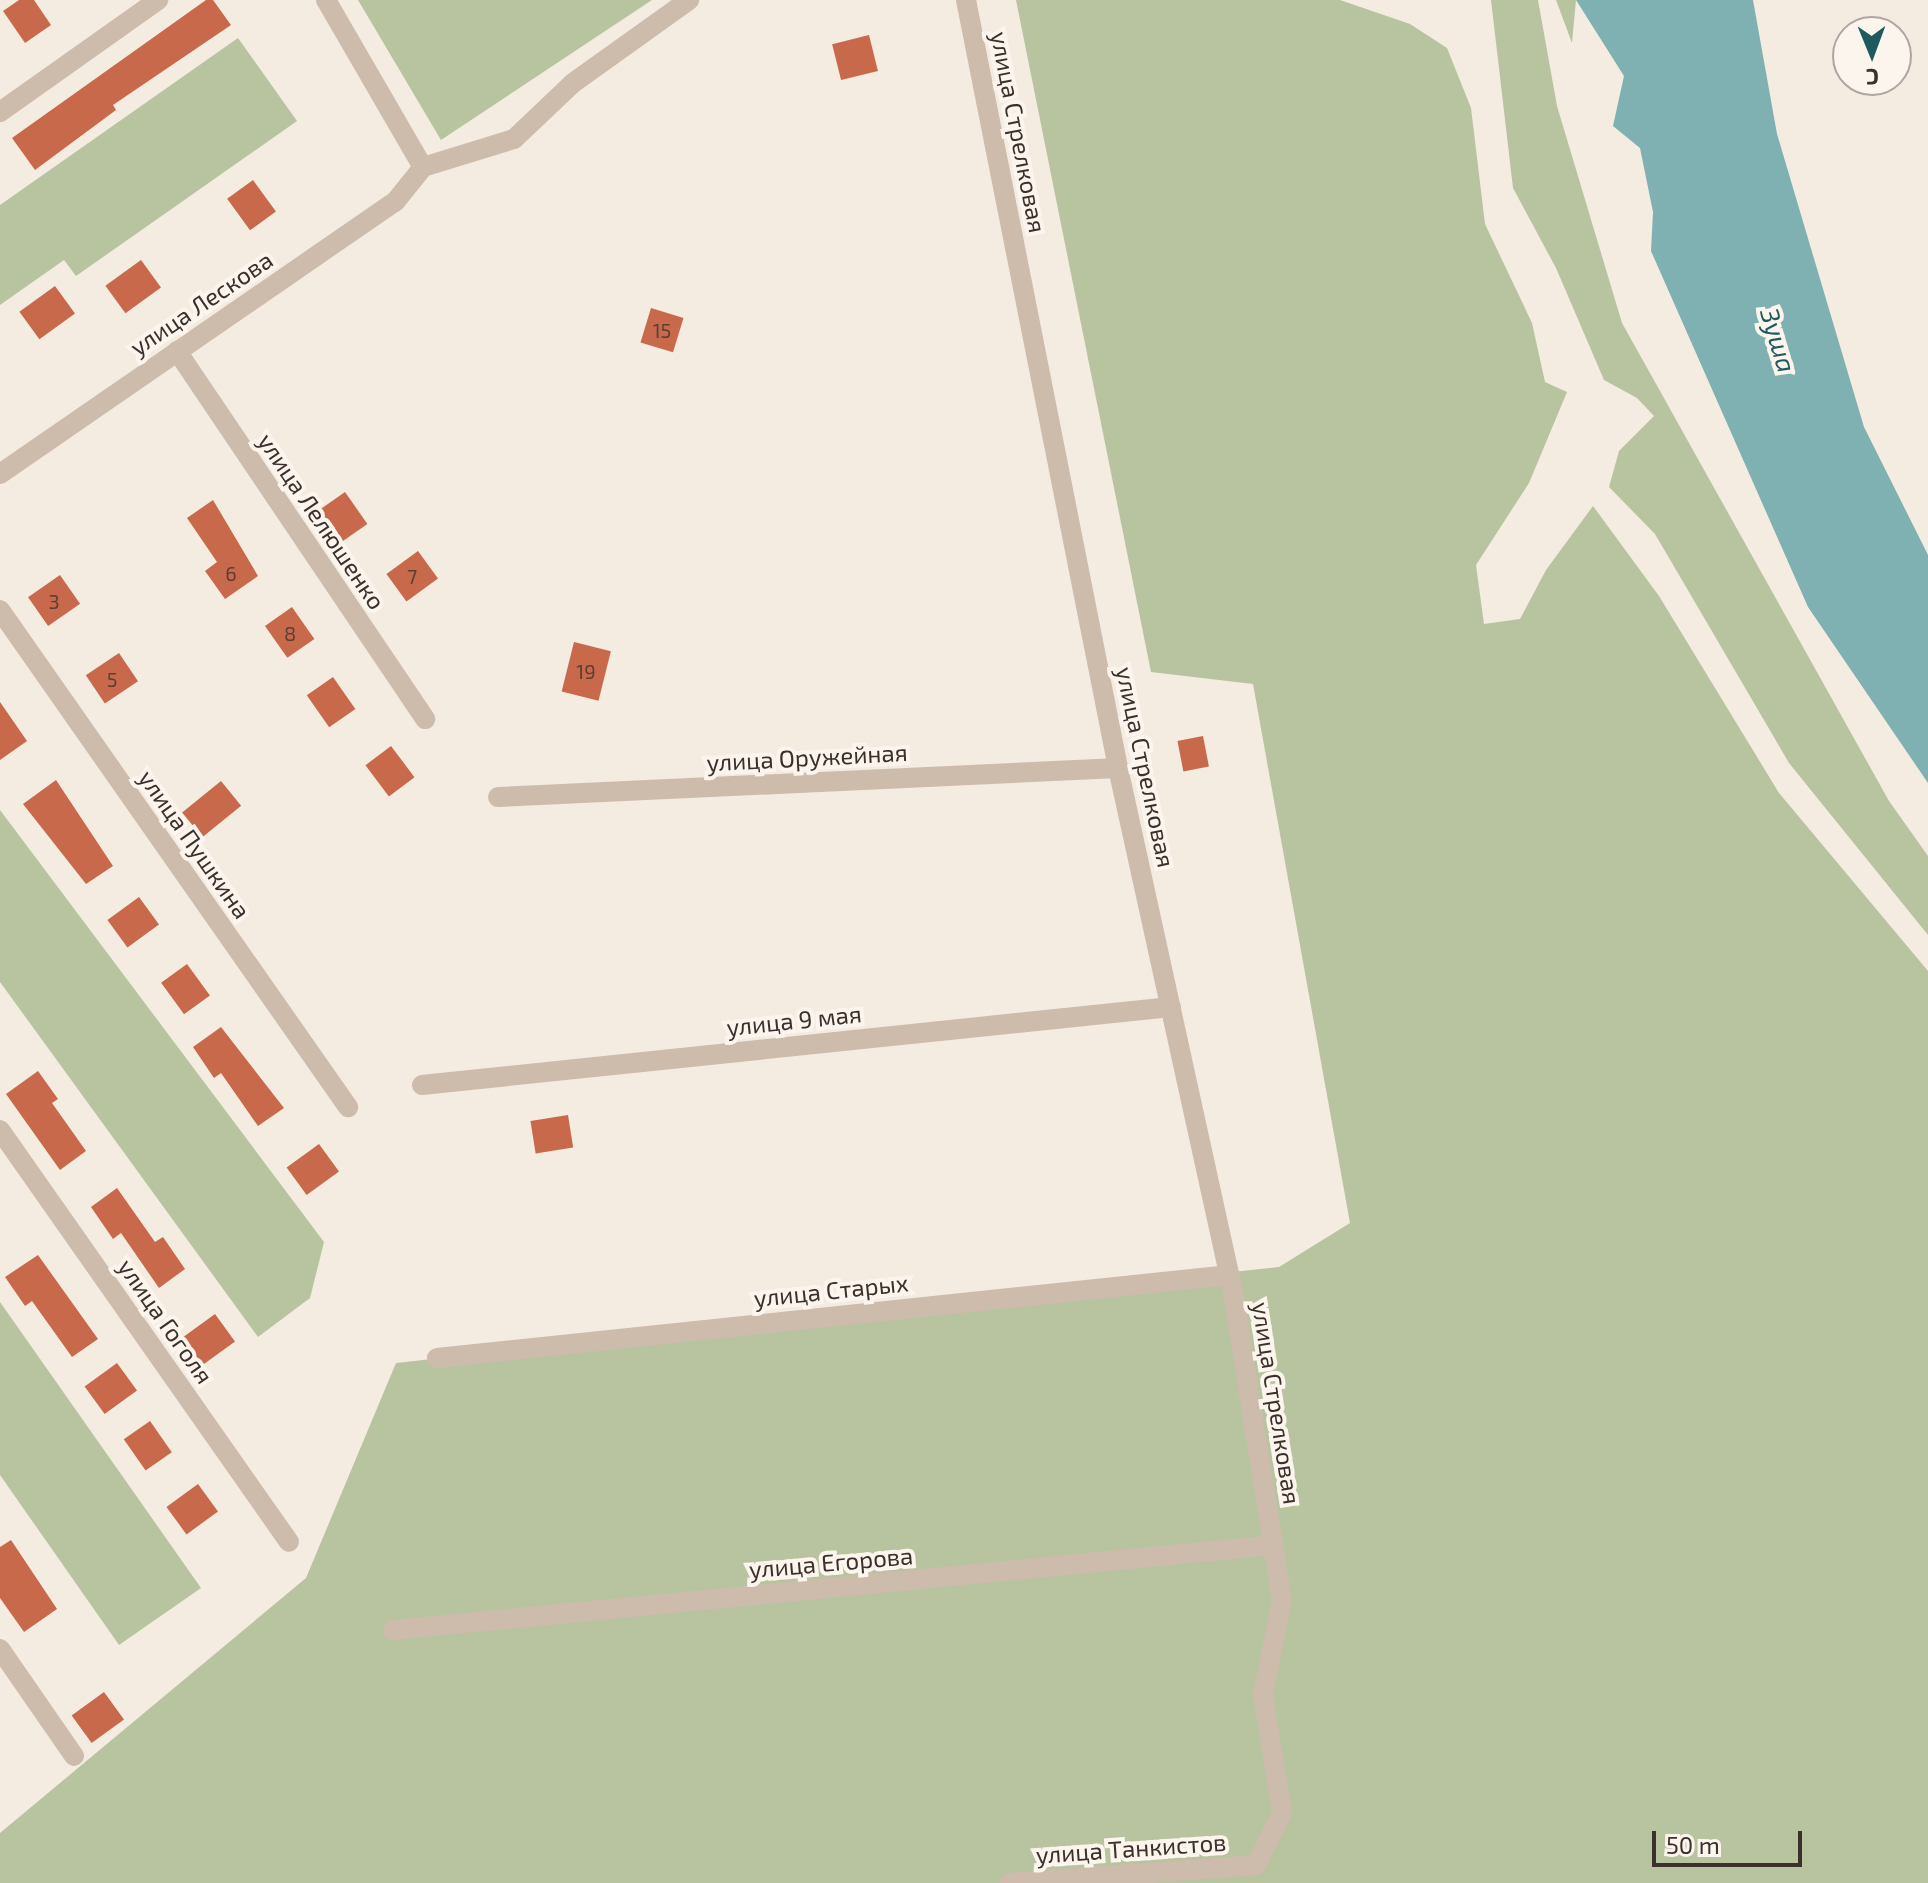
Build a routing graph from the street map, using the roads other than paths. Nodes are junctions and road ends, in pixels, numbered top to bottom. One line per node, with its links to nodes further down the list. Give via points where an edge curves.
1 (158, 0): 5 (street)
2 (326, 0): 6 (street)
3 (689, 0): 6 (street, via 573,83 514,139)
4 (966, 0): 11 (street, улица Стрелковая)
5 (0, 112)
6 (423, 167): 7 (street, улица Лескова, via 395,202)
7 (177, 351): 8 (street, улица Лескова); 10 (street, улица Лелюшенко)
8 (0, 474)
9 (0, 610): 15 (street, улица Пушкина)
10 (425, 719)
11 (1118, 768): 12 (street, улица Оружейная); 13 (street, улица Стрелковая)
12 (498, 797)
13 (1171, 1007): 14 (street, улица 9 мая); 17 (street, улица Стрелковая)
14 (422, 1085)
15 (348, 1107)
16 (0, 1130): 19 (street, улица Гоголя)
17 (1230, 1275): 18 (street, улица Старых); 20 (street, улица Стрелковая)
18 (437, 1358)
19 (289, 1542)
20 (1274, 1545): 21 (street, улица Егорова); 24 (street, улица Стрелковая, via 1282,1600 1263,1694 1282,1813)
21 (393, 1630)
22 (0, 1649): 23 (street)
23 (74, 1756)
24 (1256, 1865): 25 (street, улица Танкистов)
25 (1010, 1883)

